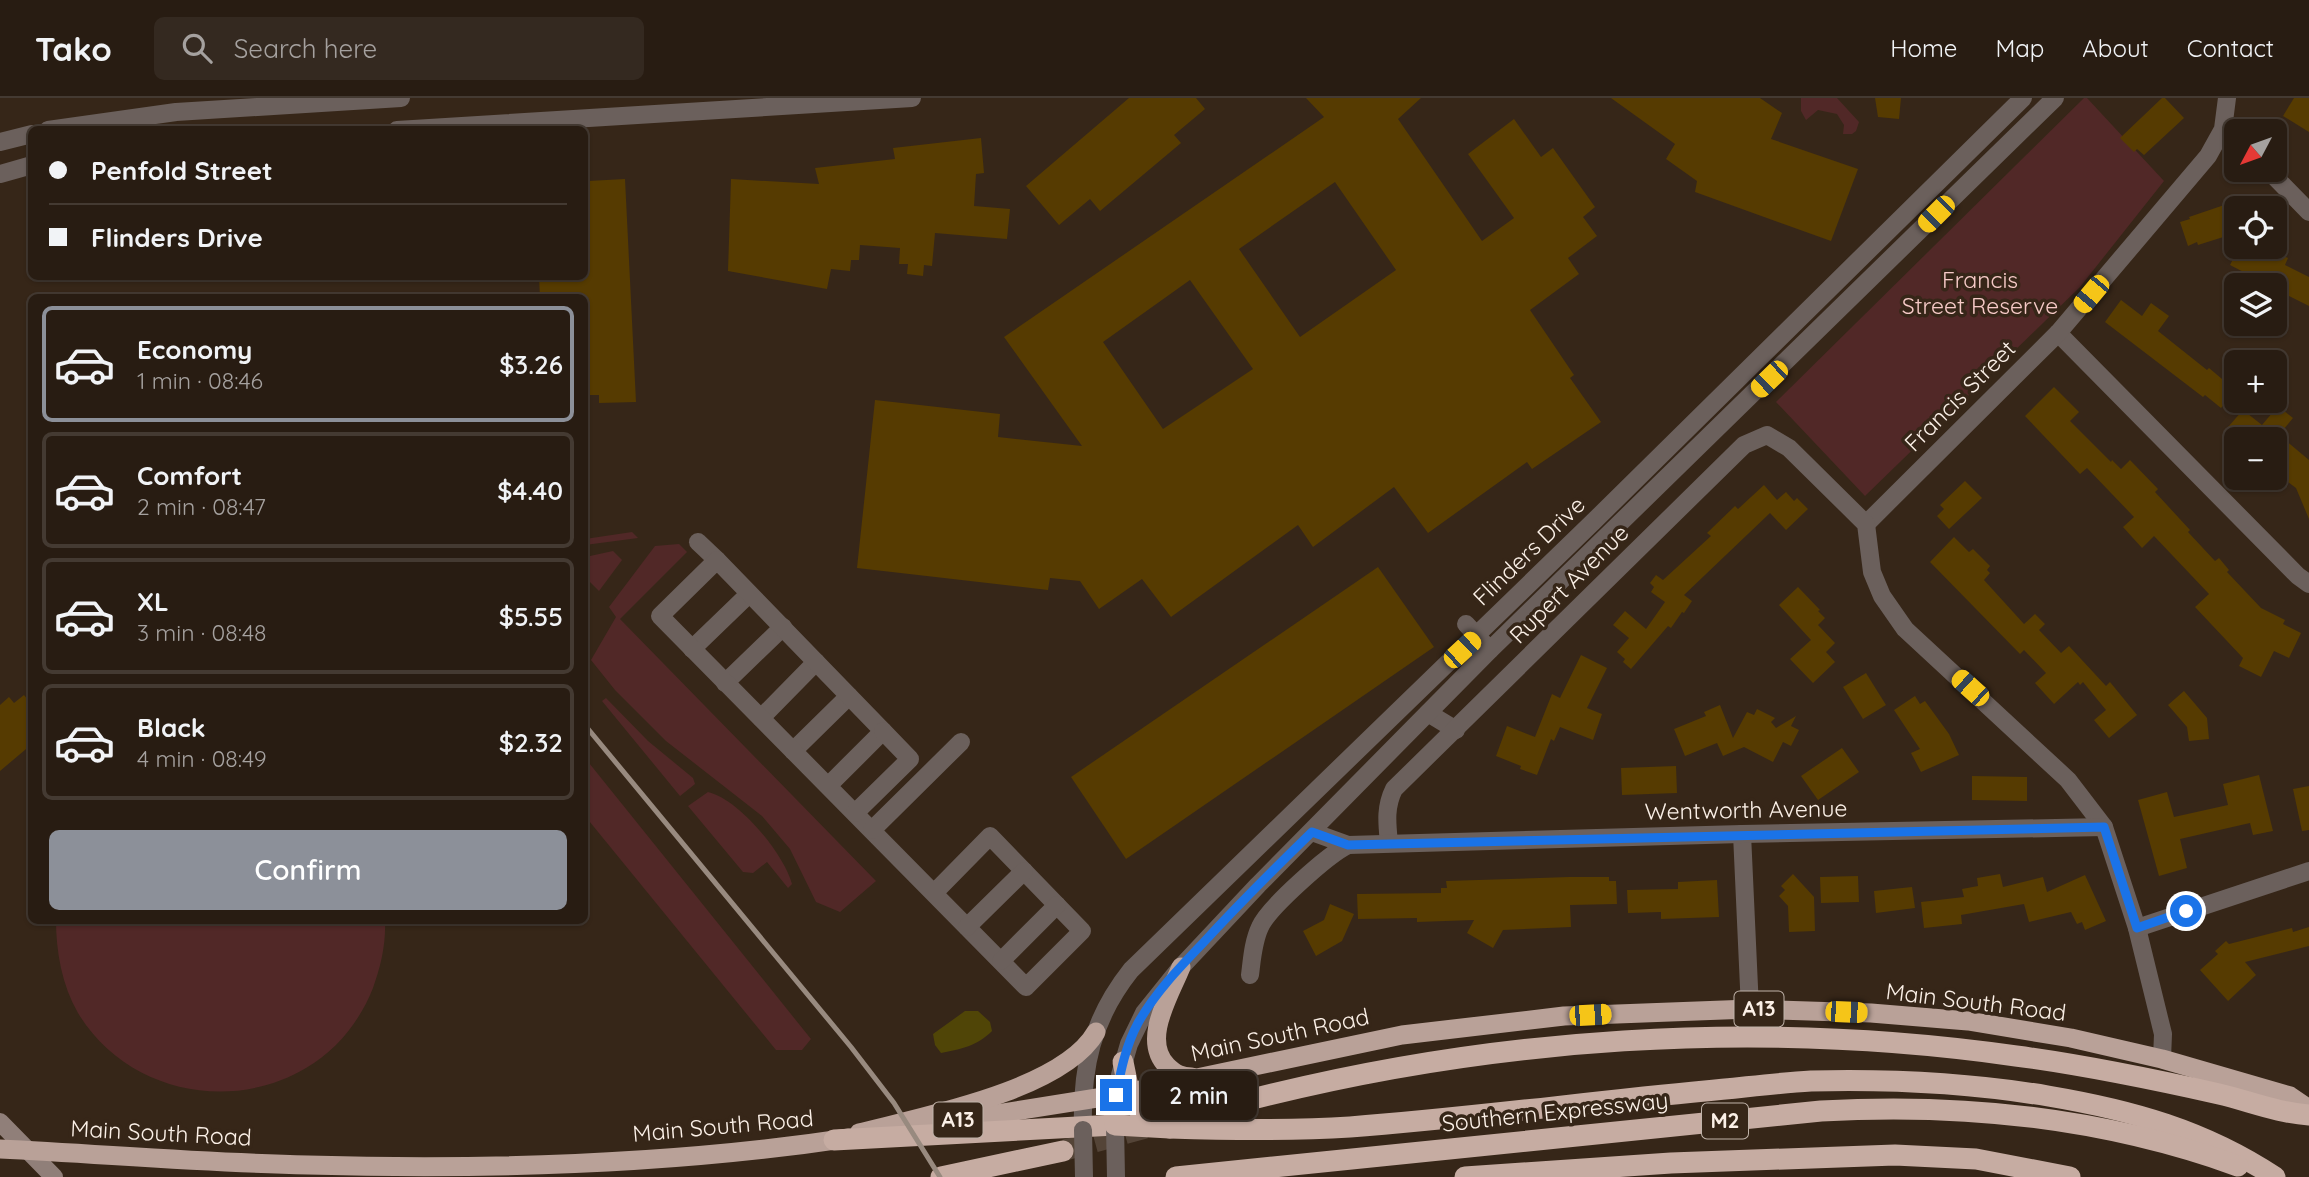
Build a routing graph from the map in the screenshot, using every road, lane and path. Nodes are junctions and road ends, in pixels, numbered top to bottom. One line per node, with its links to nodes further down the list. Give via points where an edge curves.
1 (401, 98): 7 (street, via 176,112)
2 (912, 98): 8 (street)
3 (2023, 98): 17 (street, Flinders Drive)
4 (2055, 98): 18 (street, Flinders Drive)
5 (2227, 98): 6 (street, Francis Street)
6 (2229, 119)
7 (76, 126)
8 (461, 126)
9 (28, 135): 11 (street)
10 (2224, 140): 16 (street, Francis Street)
11 (0, 142)
12 (28, 166): 13 (street)
13 (0, 174)
14 (2280, 182): 15 (street)
15 (2309, 212)
16 (2057, 333): 19 (street, Francis Street); 22 (street)
17 (1672, 444): 18 (street); 25 (street, Flinders Drive)
18 (1687, 457): 27 (street, Flinders Drive)
19 (1866, 524): 33 (street, Rupert Avenue, via 1783,442 1767,435 1759,437 1744,445); 39 (street, via 1872,572 1905,629 2068,780)
20 (698, 542): 21 (street)
21 (717, 560): 23 (street); 26 (street, via 660,616)
22 (2309, 584)
23 (749, 594): 24 (street); 26 (street)
24 (783, 627): 28 (street); 29 (street)
25 (1471, 630): 27 (street); 51 (street, Flinders Drive)
26 (692, 649): 29 (street)
27 (1490, 650): 31 (street, Flinders Drive)
28 (816, 662): 30 (street); 32 (street)
29 (725, 683): 32 (street)
30 (849, 695): 34 (street); 36 (street)
31 (1428, 713): 33 (street); 41 (street, Flinders Drive)
32 (761, 718): 36 (street)
33 (1456, 730): 43 (street, Rupert Avenue, via 1394,789 1386,817)
34 (883, 731): 37 (street); 38 (street, via 910,759)
35 (961, 742): 40 (street)
36 (793, 751): 37 (street)
37 (828, 786): 38 (street)
38 (855, 813): 40 (street)
39 (2104, 827): 42 (street, Wentworth Avenue); 50 (street)
40 (872, 830): 47 (street)
41 (1312, 832): 44 (street); 53 (street, Flinders Drive)
42 (1742, 834): 43 (street, Wentworth Avenue); 55 (street)
43 (1389, 843): 44 (street)
44 (1348, 845): 54 (street, via 1268,914 1257,935)
45 (1024, 871): 47 (street, via 990,835); 48 (street); 49 (street)
46 (2309, 871): 50 (street)
47 (934, 893): 49 (street)
48 (1058, 905): 52 (street); 52 (street, via 1082,931 1026,987)
49 (967, 927): 52 (street)
50 (2137, 928): 57 (street, via 2163,1034)
51 (1158, 943): 53 (street); 56 (street, Flinders Drive, via 1123,980)
52 (1001, 961)
53 (1181, 967): 58 (street, Flinders Drive, via 1138,1023); 59 (highway, via 1160,1020 1156,1045 1163,1063 1175,1073)
54 (1250, 975)
55 (1750, 1009): 57 (highway, Main South Road / A13, via 1968,1021); 59 (highway, Main South Road / A13, via 1564,1016 1402,1035)
56 (1096, 1032): 61 (street, Flinders Drive, via 1087,1057); 68 (highway, via 1067,1062 1000,1095)
57 (2162, 1059): 63 (highway, Main South Road / A13, via 2290,1096)
58 (1123, 1062): 60 (highway)
59 (1200, 1077): 60 (highway, Main South Road / A13)
60 (1123, 1094): 61 (highway, Main South Road / A13); 66 (street, Flinders Drive); 67 (highway, bridge, via 1154,1123)
61 (1082, 1101): 66 (street, Flinders Drive); 68 (highway, Main South Road / A13)
62 (1237, 1103): 64 (highway, via 1354,1076 1560,1045 1665,1038 1805,1038 2015,1055 2117,1072)
63 (2309, 1110)
64 (2309, 1115)
65 (0, 1122): 70 (main road)
66 (1099, 1125): 67 (highway, bridge); 68 (highway); 74 (street, Flinders Drive, bridge); 75 (street, Flinders Drive, bridge)
67 (1170, 1128): 80 (highway, via 1349,1127 1810,1082 1897,1081 2020,1092 2117,1109 2195,1133)
68 (834, 1140): 70 (highway, Main South Road / A13, via 740,1152 414,1167)
69 (0, 1149): 70 (highway, Main South Road / A13)
70 (27, 1150): 72 (main road)
71 (1063, 1151): 73 (highway)
72 (54, 1177)
73 (941, 1177)
74 (1084, 1177)
75 (1116, 1177)
76 (1176, 1177): 79 (highway, Southern Expressway / M2, via 1876,1107 1983,1112 2085,1126 2219,1159)
77 (1465, 1177): 78 (highway, M2, via 1895,1155 1976,1160)
78 (2070, 1177)
79 (2268, 1177)
80 (2275, 1177)

